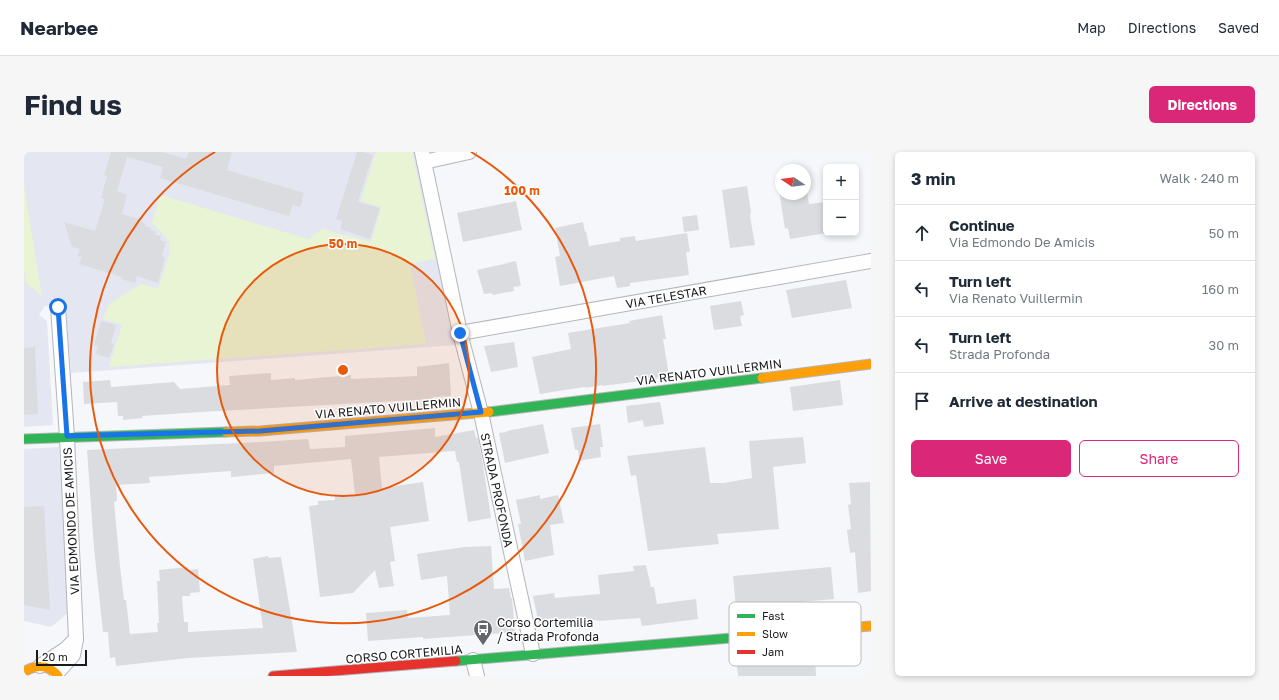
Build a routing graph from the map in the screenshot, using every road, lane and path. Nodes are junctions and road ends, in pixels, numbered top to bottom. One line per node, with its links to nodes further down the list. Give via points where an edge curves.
1 (469, 152): 2 (street, STRADA PROFONDA)
2 (423, 157): 5 (street, STRADA PROFONDA)
3 (871, 261): 5 (street, VIA TELESTAR)
4 (58, 307): 8 (street, VIA EDMONDO DE AMICIS)
5 (460, 333): 7 (street, STRADA PROFONDA)
6 (871, 364): 7 (street, VIA RENATO VUILLERMIN)
7 (481, 412): 8 (street, VIA RENATO VUILLERMIN, via 260,431); 14 (street, STRADA PROFONDA)
8 (67, 436): 9 (street, VIA RENATO VUILLERMIN); 13 (street, VIA EDMONDO DE AMICIS)
9 (24, 439)
10 (871, 626): 11 (street, CORSO CORTEMILIA)
11 (861, 627)
12 (729, 638): 14 (street, CORSO CORTEMILIA)
13 (76, 639): 16 (street, via 66,649); 17 (street, VIA EDMONDO DE AMICIS, via 73,655)
14 (533, 654): 15 (street, CORSO CORTEMILIA)
15 (473, 660): 18 (street, CORSO CORTEMILIA); 19 (street)
16 (30, 667): 17 (street, via 47,666)
17 (57, 675)
18 (273, 676)
19 (477, 676)

